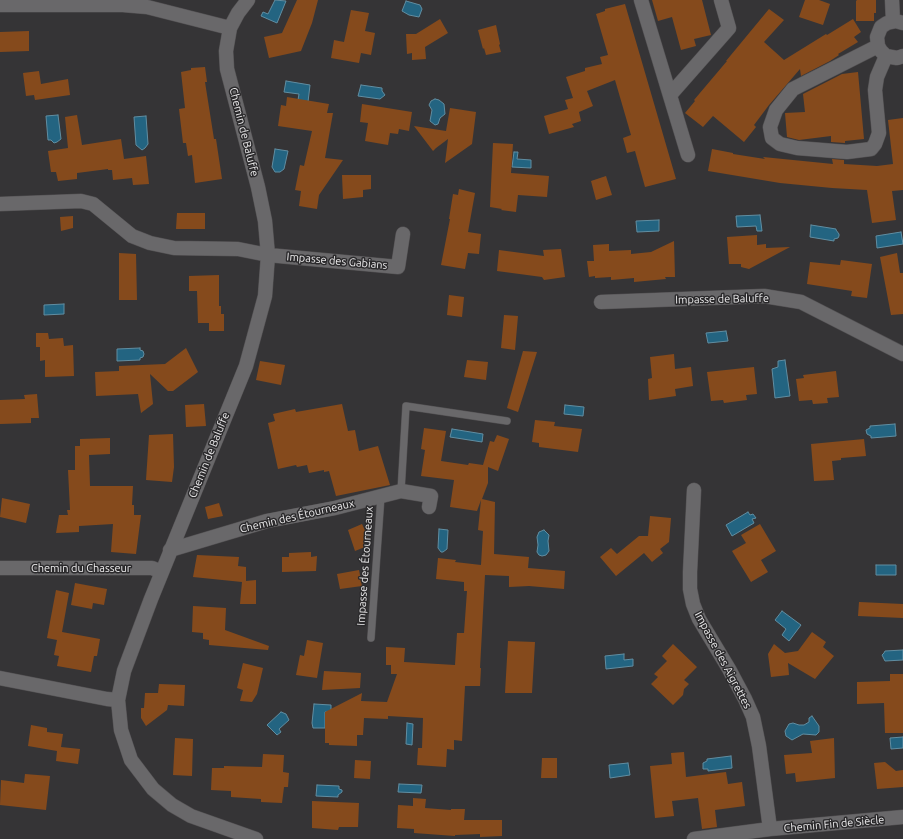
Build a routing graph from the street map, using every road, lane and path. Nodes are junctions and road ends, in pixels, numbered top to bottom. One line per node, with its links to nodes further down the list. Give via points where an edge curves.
1 (248, 0): 7 (street, Chemin de Baluffe)
2 (641, 0): 10 (street)
3 (721, 0): 10 (street, via 728,28)
4 (892, 0): 6 (street)
5 (0, 5): 7 (street, via 147,7)
6 (898, 22): 8 (street, via 887,23 879,31 877,37)
7 (230, 28): 14 (street, Chemin de Baluffe, via 226,51 227,69 258,187 265,220)
8 (882, 51): 8 (street, via 793,89 776,110 770,127 772,138 780,144 797,148 847,152 871,149 879,133 875,90); 9 (street, via 897,58)
9 (903, 56)
10 (670, 96): 11 (street)
11 (688, 155)
12 (0, 204): 14 (street, via 81,201 93,204 132,236 150,243 174,248 238,249)
13 (403, 234): 14 (street, Impasse des Gabians, via 398,267)
14 (268, 255): 22 (street, Chemin de Baluffe, via 265,296 246,366)
15 (601, 302): 16 (street, Impasse de Baluffe, via 764,296 801,302)
16 (903, 354)
17 (507, 422): 19 (lane, via 406,406)
18 (694, 490): 29 (street, Impasse des Aigrettes, via 690,572 693,604 753,717)
19 (401, 491): 20 (street, Chemin des Étourneaux); 21 (street, Chemin des Étourneaux, via 430,496)
20 (381, 495): 22 (street, Chemin des Étourneaux, via 335,508 267,520); 25 (lane, Impasse des Étourneaux)
21 (429, 507)
22 (170, 550): 24 (street, Chemin de Baluffe)
23 (0, 568): 24 (street, Chemin du Chasseur, via 152,568)
24 (162, 572): 27 (street, Chemin de Baluffe, via 124,671)
25 (371, 638)
26 (0, 678): 27 (street)
27 (118, 700): 30 (street, Chemin de Baluffe, via 121,730 131,760 153,789 172,805 191,816)
28 (903, 817): 29 (street, Chemin Fin de Siècle)
29 (770, 829): 31 (street, Chemin Fin de Siècle)
30 (256, 839)
31 (694, 839)

